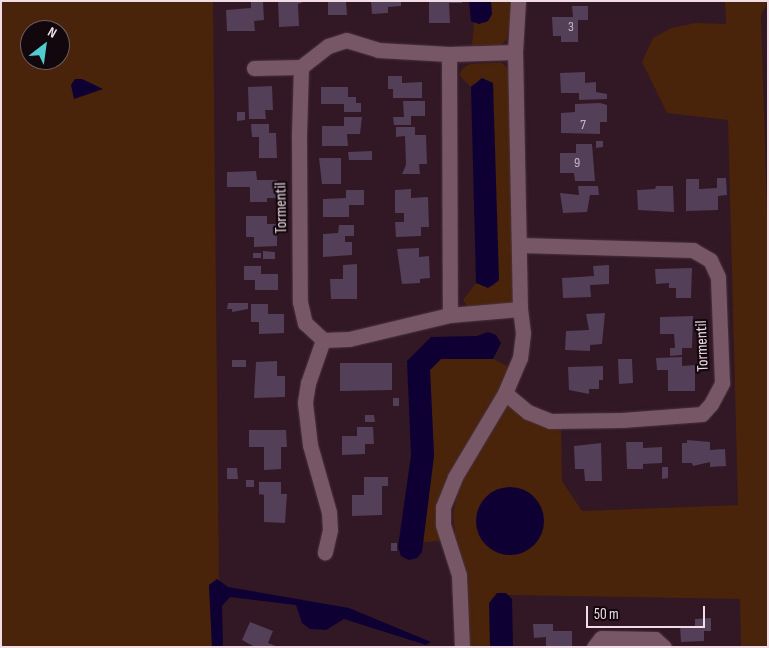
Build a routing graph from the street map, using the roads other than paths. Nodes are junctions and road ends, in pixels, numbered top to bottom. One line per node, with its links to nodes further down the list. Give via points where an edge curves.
1 (518, 1): 2 (street)
2 (515, 52): 3 (street); 6 (street)
3 (449, 54): 4 (street, via 378,50 346,40 328,46); 8 (street)
4 (301, 67): 5 (street); 9 (street, Tormentil, via 300,302 305,323)
5 (254, 68)
6 (520, 245): 7 (street); 10 (street, Tormentil, via 693,250 710,260 718,277 722,383 702,414 622,420 550,421 528,412)
7 (520, 309): 8 (street); 10 (street, via 523,333 520,358)
8 (450, 315): 9 (street, via 349,339)
9 (323, 340): 11 (street, via 308,383 305,403 310,445 329,512 330,530)
10 (505, 393): 12 (street, via 455,477 443,507 443,525 458,575)
11 (325, 552)
12 (462, 647)
13 (594, 647): 14 (street, via 601,638 656,639)
14 (664, 647)

